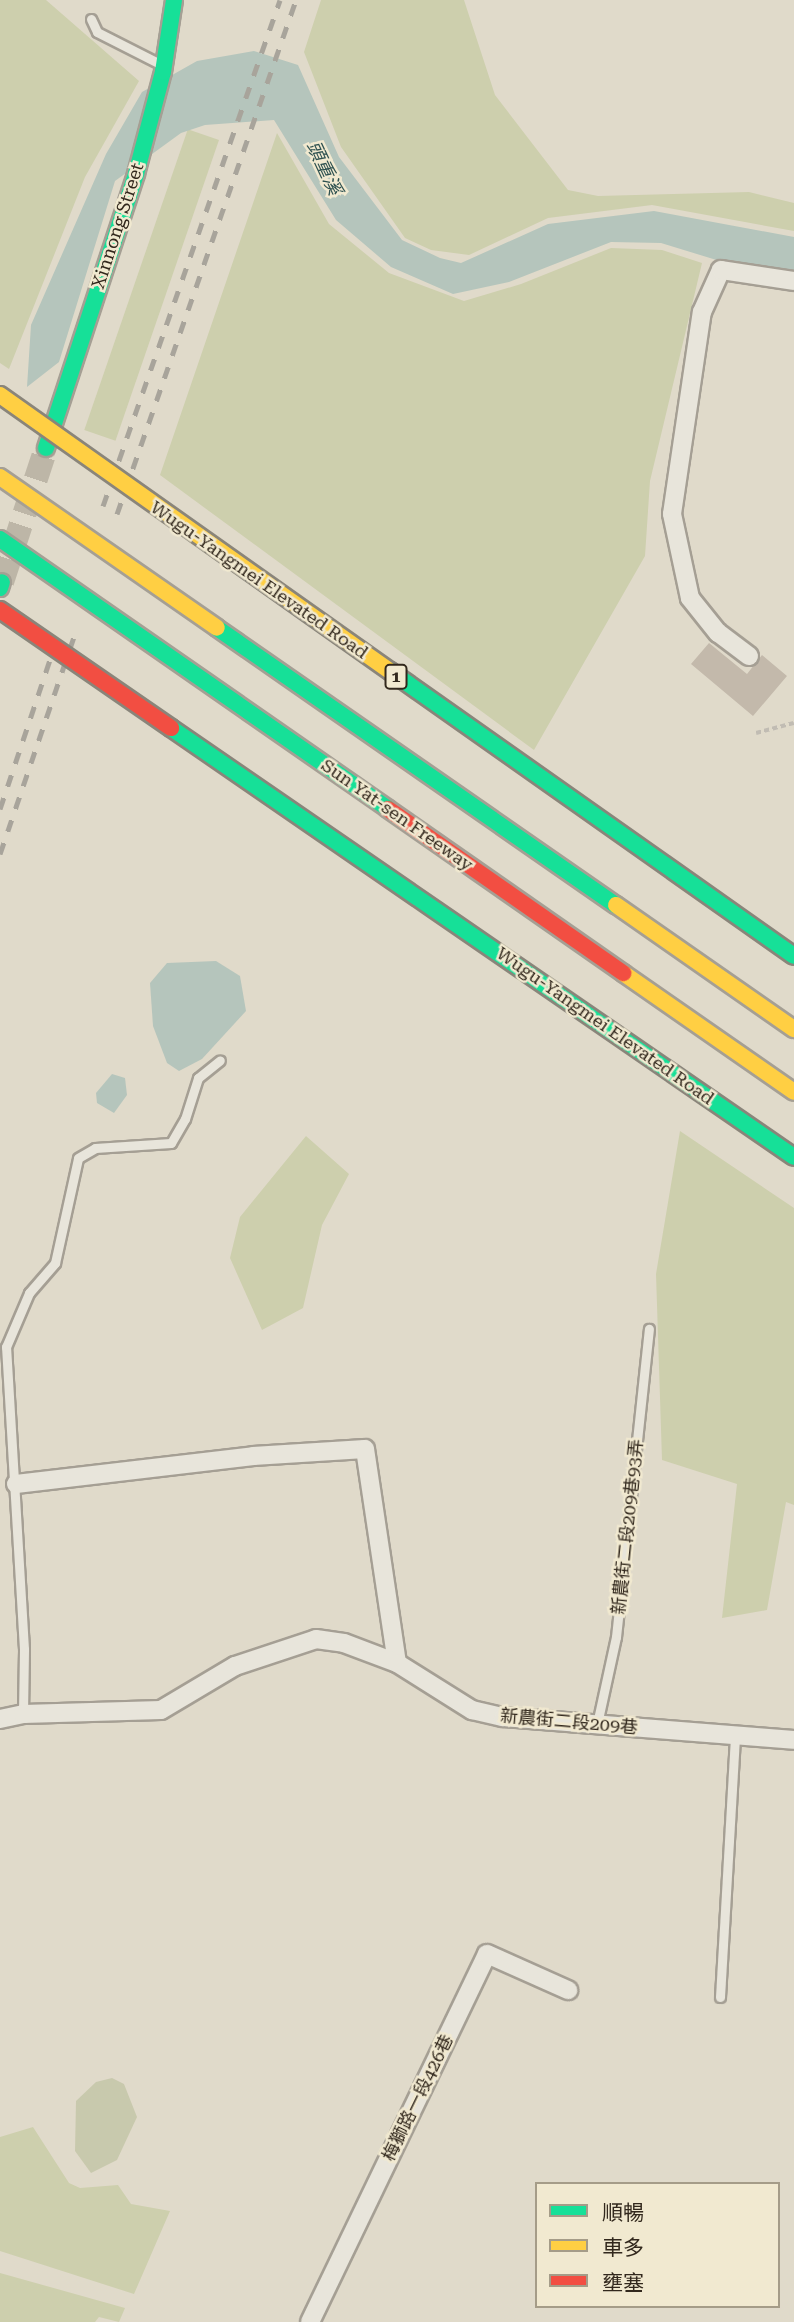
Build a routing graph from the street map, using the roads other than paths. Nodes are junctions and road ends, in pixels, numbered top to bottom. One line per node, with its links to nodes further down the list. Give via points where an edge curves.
1 (174, 0): 3 (main road, Xinnong Street)
2 (90, 19): 3 (lane, via 97,33)
3 (164, 69): 6 (main road, Xinnong Street, via 136,174)
4 (794, 281): 10 (street, via 721,270 702,312 672,514 690,598 718,633)
5 (0, 395): 11 (main road, Wugu-Yangmei Elevated Road / 1, bridge)
6 (46, 447)
7 (0, 477): 12 (main road)
8 (0, 538): 14 (main road, Sun Yat-sen Freeway)
9 (0, 610): 15 (main road, Wugu-Yangmei Elevated Road, bridge)
10 (749, 656)
11 (794, 956)
12 (794, 1028)
13 (220, 1060): 17 (lane, via 198,1078 185,1119 171,1143 95,1148 78,1158 55,1262 29,1293 6,1346 8,1424)
14 (794, 1091)
15 (794, 1157)
16 (649, 1329): 21 (lane, 新農街二段209巷93弄, via 616,1637)
17 (16, 1484): 18 (street, via 253,1455 365,1449); 19 (lane)
18 (397, 1663): 19 (street, 新農街二段209巷, via 344,1643 316,1639 235,1666 161,1710); 21 (street, 新農街二段209巷, via 472,1710 503,1717)
19 (23, 1714): 20 (street, 新農街二段209巷)
20 (0, 1719)
21 (597, 1724): 22 (street, 新農街二段209巷)
22 (735, 1737): 23 (street, 新農街二段209巷); 25 (lane)
23 (794, 1740)
24 (568, 1990): 26 (street, 梅獅路一段426巷, via 487,1954)
25 (720, 1997)
26 (310, 2322)

